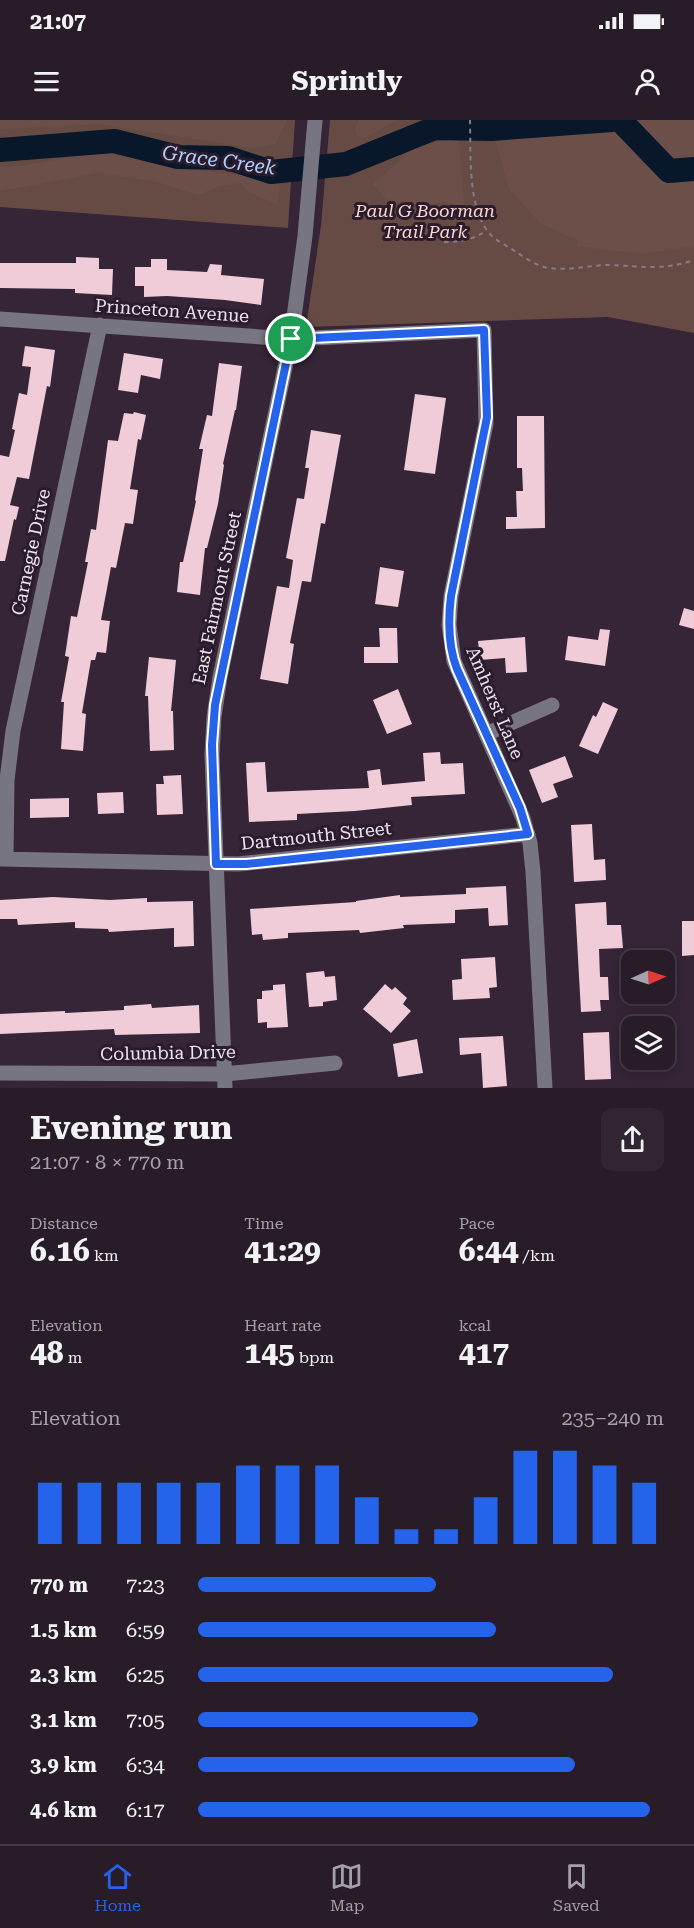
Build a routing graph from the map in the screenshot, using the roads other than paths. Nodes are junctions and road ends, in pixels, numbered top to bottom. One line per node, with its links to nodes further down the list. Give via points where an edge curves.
1 (315, 120): 5 (street, East Fairmont Street)
2 (0, 319): 3 (street, Princeton Avenue)
3 (99, 325): 5 (street, Princeton Avenue); 9 (street, Carnegie Drive, via 13,731)
4 (484, 330): 5 (street, Princeton Avenue); 7 (street, Amherst Lane, via 487,417 449,625 454,661)
5 (291, 339): 10 (street, East Fairmont Street, via 214,711)
6 (552, 705): 7 (street)
7 (486, 734): 8 (street, Amherst Lane)
8 (528, 834): 10 (street, Dartmouth Street); 14 (street, Amherst Lane)
9 (3, 859): 10 (street, Dartmouth Street)
10 (216, 864): 13 (street, East Fairmont Street)
11 (335, 1063): 13 (street, Columbia Drive)
12 (0, 1073): 13 (street, Columbia Drive)
13 (225, 1081)
14 (545, 1088)

